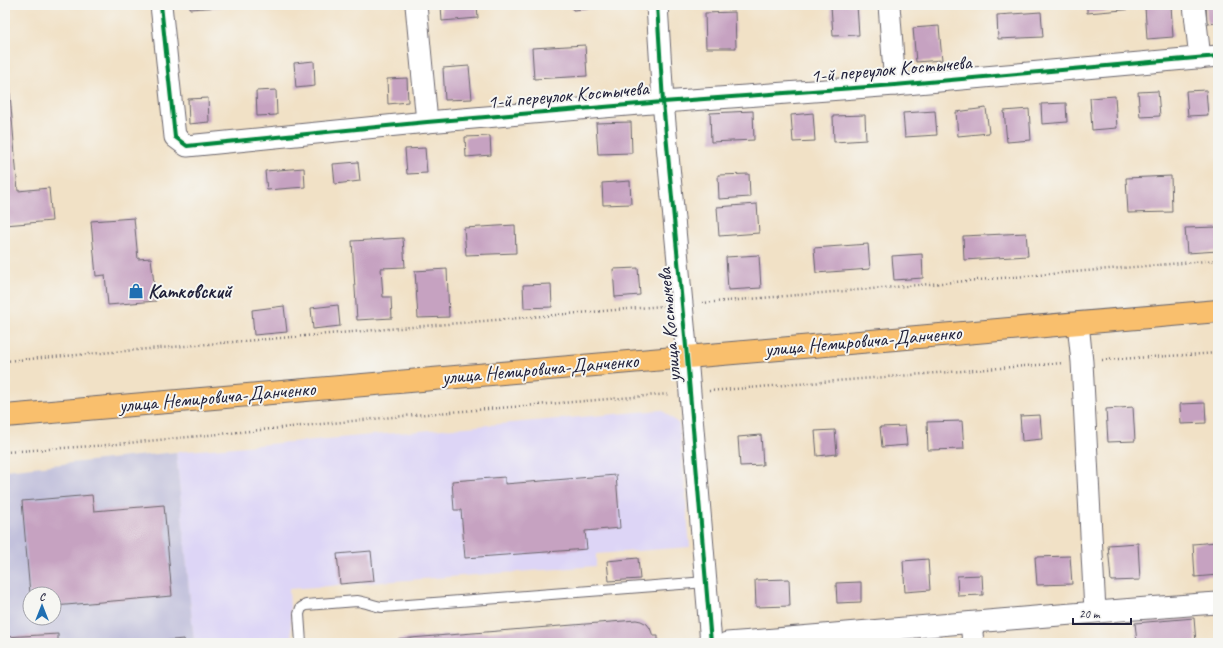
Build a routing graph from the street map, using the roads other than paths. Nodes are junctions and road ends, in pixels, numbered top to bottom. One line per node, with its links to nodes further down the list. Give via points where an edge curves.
1 (161, 5): 9 (street, 1-й переулок Костычева, via 175,137 187,146)
2 (416, 5): 9 (street)
3 (657, 5): 8 (street, улица Костычева)
4 (889, 5): 7 (street)
5 (1194, 5): 6 (street)
6 (1209, 57): 7 (street, 1-й переулок Костычева)
7 (895, 85): 8 (street, 1-й переулок Костычева)
8 (663, 102): 9 (street, 1-й переулок Костычева); 12 (street, улица Костычева)
9 (427, 122)
10 (1218, 311): 11 (main road, улица Немировича-Данченко)
11 (1078, 323): 12 (main road, улица Немировича-Данченко); 16 (street)
12 (687, 357): 13 (main road, улица Немировича-Данченко); 14 (street, улица Костычева)
13 (5, 416)
14 (706, 582): 18 (lane, via 382,607 357,601 306,605 301,608 299,614); 19 (street, улица Костычева)
15 (1218, 603): 16 (street)
16 (1095, 611): 17 (street)
17 (972, 633): 20 (street)
18 (301, 643)
19 (711, 643)
20 (727, 643)

